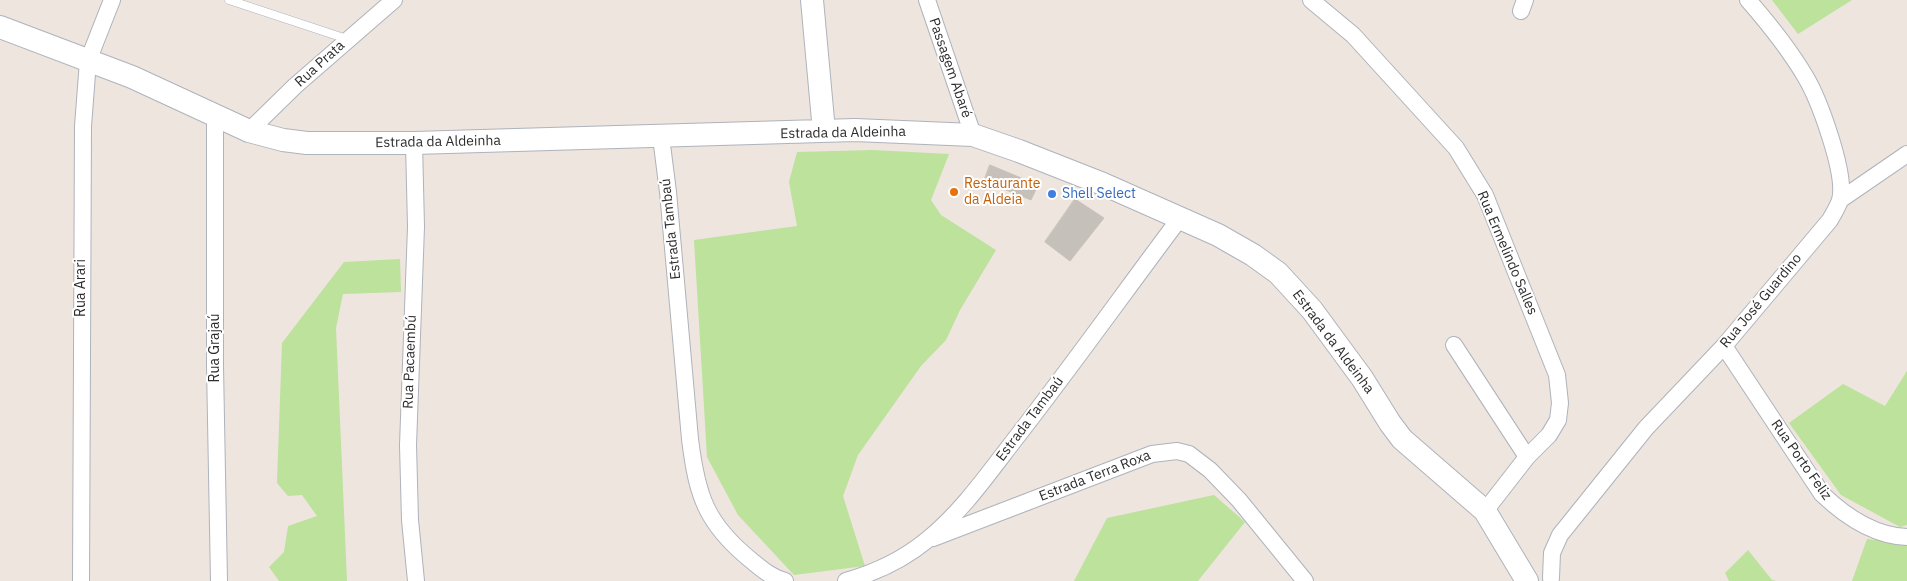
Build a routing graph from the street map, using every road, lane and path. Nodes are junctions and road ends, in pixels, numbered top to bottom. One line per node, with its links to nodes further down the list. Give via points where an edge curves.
1 (112, 0): 10 (street, Rua Arari)
2 (229, 0): 9 (lane)
3 (394, 0): 9 (street, Rua Prata)
4 (812, 0): 13 (street)
5 (927, 0): 14 (street, Passagem Abaré)
6 (1311, 0): 22 (street, Rua Ermelindo Salles, via 1353,35 1456,148 1485,195 1559,387 1558,420 1549,436)
7 (1748, 0): 18 (street, Rua José Guardino, via 1806,78 1835,152 1841,179)
8 (0, 27): 10 (street, Estrada da Aldeinha)
9 (347, 39): 12 (street, Rua Prata)
10 (88, 61): 11 (street, Estrada da Aldeinha); 27 (street, Rua Arari, via 83,126 81,256)
11 (215, 116): 12 (street, Estrada da Aldeinha); 28 (street, Rua Grajaú, via 214,366)
12 (249, 131): 16 (street, Estrada da Aldeinha, via 307,143)
13 (824, 131): 14 (street, Estrada da Aldeinha); 15 (street, Estrada da Aldeinha)
14 (974, 135): 19 (street, Estrada da Aldeinha, via 1072,170)
15 (661, 137): 16 (street, Estrada da Aldeinha); 30 (street, Estrada Tambaú, via 690,439 698,489 711,518 737,549 774,578)
16 (414, 143): 29 (street, Rua Pacaembú, via 416,227 408,445)
17 (1907, 154): 18 (street)
18 (1840, 200): 21 (street, Rua José Guardino, via 1830,220)
19 (1180, 218): 23 (street, Estrada da Aldeinha, via 1235,245 1278,273 1312,310 1402,438); 25 (street, Estrada Tambaú, via 976,489)
20 (1454, 345): 22 (street)
21 (1724, 346): 24 (street, Rua Porto Feliz, via 1822,494 1856,521 1893,537); 26 (street, Rua José Guardino, via 1646,428 1560,535 1552,553)
22 (1527, 456): 23 (street, Rua Ermelindo Salles)
23 (1485, 511): 33 (street, Estrada da Aldeinha)
24 (1907, 537)
25 (926, 541): 31 (street, Estrada Tambaú, via 864,576); 32 (street, Estrada Terra Roxa, via 1152,454 1177,451 1189,454 1210,470 1239,500)
26 (1550, 580)
27 (81, 581)
28 (218, 581)
29 (416, 581)
30 (785, 581)
31 (846, 581)
32 (1305, 581)
33 (1527, 581)

